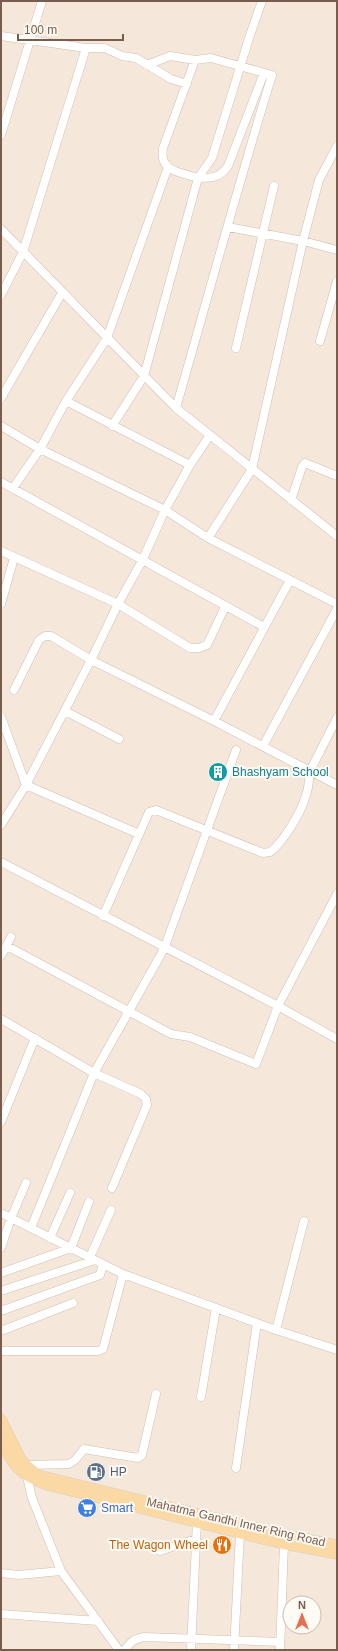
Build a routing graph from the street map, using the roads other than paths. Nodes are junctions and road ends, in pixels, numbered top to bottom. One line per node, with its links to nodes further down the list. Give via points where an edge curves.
1 (42, 1): 4 (street)
2 (262, 1): 8 (street)
3 (1, 36): 4 (street)
4 (31, 40): 5 (street); 11 (street)
5 (86, 48): 7 (street, via 109,49 122,56 139,59); 22 (street)
6 (195, 60): 7 (street, via 170,56); 8 (street, via 211,58); 10 (street)
7 (147, 65): 10 (street, via 171,79)
8 (241, 66): 9 (street); 15 (street, via 212,158)
9 (264, 73): 15 (street, via 225,171 215,178); 17 (street, via 272,75 240,178)
10 (187, 84): 14 (street, via 163,148 163,163)
11 (1, 135)
12 (337, 146): 13 (street)
13 (335, 156): 20 (street, via 319,180)
14 (168, 167): 15 (street); 26 (street)
15 (198, 178): 29 (street)
16 (274, 186): 19 (street)
17 (228, 227): 19 (street); 32 (street)
18 (1, 229): 22 (street)
19 (264, 234): 20 (street); 28 (street)
20 (303, 241): 21 (street); 38 (street)
21 (337, 250)
22 (23, 252): 24 (street); 25 (street)
23 (337, 280): 27 (street)
24 (62, 293): 26 (street); 30 (street)
25 (1, 295)
26 (107, 338): 29 (street); 31 (street)
27 (320, 341)
28 (236, 348)
29 (144, 376): 32 (street); 34 (street)
30 (1, 398)
31 (66, 401): 34 (street); 36 (street)
32 (176, 408): 35 (street)
33 (1, 426): 36 (street)
34 (112, 426): 37 (street)
35 (210, 435): 37 (street); 38 (street)
36 (40, 448): 41 (street); 43 (street)
37 (190, 465): 43 (street)
38 (252, 469): 42 (street); 45 (street)
39 (337, 476): 42 (street, via 306,463 302,467)
40 (1, 482): 41 (street)
41 (13, 488): 48 (street)
42 (291, 500): 44 (street)
43 (165, 510): 45 (street); 48 (street)
44 (337, 536)
45 (208, 538): 49 (street)
46 (1, 551): 47 (street)
47 (14, 558): 50 (street); 51 (street)
48 (142, 561): 51 (street); 53 (street)
49 (290, 580): 52 (street); 55 (street)
50 (1, 604)
51 (118, 604): 53 (street, via 190,648 207,645); 56 (street)
52 (337, 604)
53 (225, 607): 55 (street)
54 (337, 609): 63 (street)
55 (264, 627): 61 (street)
56 (91, 660): 57 (street, via 60,640 45,636 39,640); 58 (street); 61 (street)
57 (14, 690)
58 (65, 711): 62 (street); 66 (street)
59 (1, 717): 66 (street)
60 (336, 720): 65 (street)
61 (214, 721): 63 (street)
62 (119, 739)
63 (263, 746): 65 (street)
64 (236, 750): 69 (street)
65 (310, 771): 67 (street); 69 (street, via 304,804 279,843 270,852 263,853)
66 (26, 785): 68 (street); 70 (street)
67 (337, 785)
68 (1, 825)
69 (207, 831): 70 (street, via 156,810 149,812); 76 (street)
70 (139, 834): 73 (street)
71 (1, 862): 73 (street)
72 (337, 894): 78 (street)
73 (103, 916): 76 (street)
74 (12, 937): 75 (street)
75 (7, 946): 77 (street); 79 (street)
76 (164, 948): 78 (street); 79 (street)
77 (1, 956)
78 (278, 1006): 79 (street, via 256,1064 190,1037 171,1034); 82 (street)
79 (129, 1011): 83 (street)
80 (1, 1019): 81 (street)
81 (35, 1038): 83 (street); 84 (street)
82 (337, 1039)
83 (94, 1073): 86 (street, via 141,1094 147,1105); 93 (street)
84 (1, 1122)
85 (26, 1183): 91 (street)
86 (112, 1188)
87 (70, 1193): 94 (street)
88 (89, 1202): 96 (street)
89 (111, 1210): 97 (street)
90 (1, 1213): 91 (street)
91 (11, 1218): 93 (street); 95 (street)
92 (304, 1221): 106 (street)
93 (30, 1228): 94 (street)
94 (50, 1238): 96 (street)
95 (1, 1248)
96 (71, 1248): 97 (street); 99 (street)
97 (93, 1258): 98 (street); 101 (street)
98 (104, 1265): 100 (street); 104 (street, via 100,1275)
99 (1, 1273)
100 (123, 1274): 103 (street); 109 (street, via 103,1349)
101 (1, 1291)
102 (73, 1304): 107 (street)
103 (216, 1308): 105 (street); 111 (street)
104 (1, 1311)
105 (257, 1323): 106 (street); 114 (street)
106 (276, 1330): 108 (street)
107 (1, 1331)
108 (337, 1350)
109 (1, 1351)
110 (156, 1394): 115 (street, via 142,1455 138,1458 84,1449 69,1464)
111 (201, 1397)
112 (1, 1419): 115 (main road)
113 (1, 1441): 115 (main road, Mahatma Gandhi Inner Ring Road, via 16,1468)
114 (236, 1468)
115 (27, 1470): 116 (main road, Mahatma Gandhi Inner Ring Road, via 47,1485); 120 (main road, Mahatma Gandhi Inner Ring Road, via 50,1479 277,1534); 123 (street, via 32,1498)
116 (197, 1521): 117 (main road, Mahatma Gandhi Inner Ring Road); 118 (street)
117 (240, 1533): 119 (main road, Mahatma Gandhi Inner Ring Road); 128 (street)
118 (196, 1539): 121 (street); 127 (street)
119 (284, 1544): 122 (main road, Mahatma Gandhi Inner Ring Road); 129 (street)
120 (337, 1545)
121 (160, 1551)
122 (337, 1554)
123 (60, 1571): 124 (street, via 18,1575); 126 (street)
124 (1, 1573)
125 (1, 1614): 126 (street)
126 (98, 1621): 130 (street)
127 (191, 1639): 128 (street); 131 (street, via 144,1637 136,1639); 132 (street)
128 (235, 1640): 129 (street); 133 (street)
129 (280, 1646)
130 (120, 1650)
131 (124, 1650)
132 (190, 1650)
133 (234, 1650)

